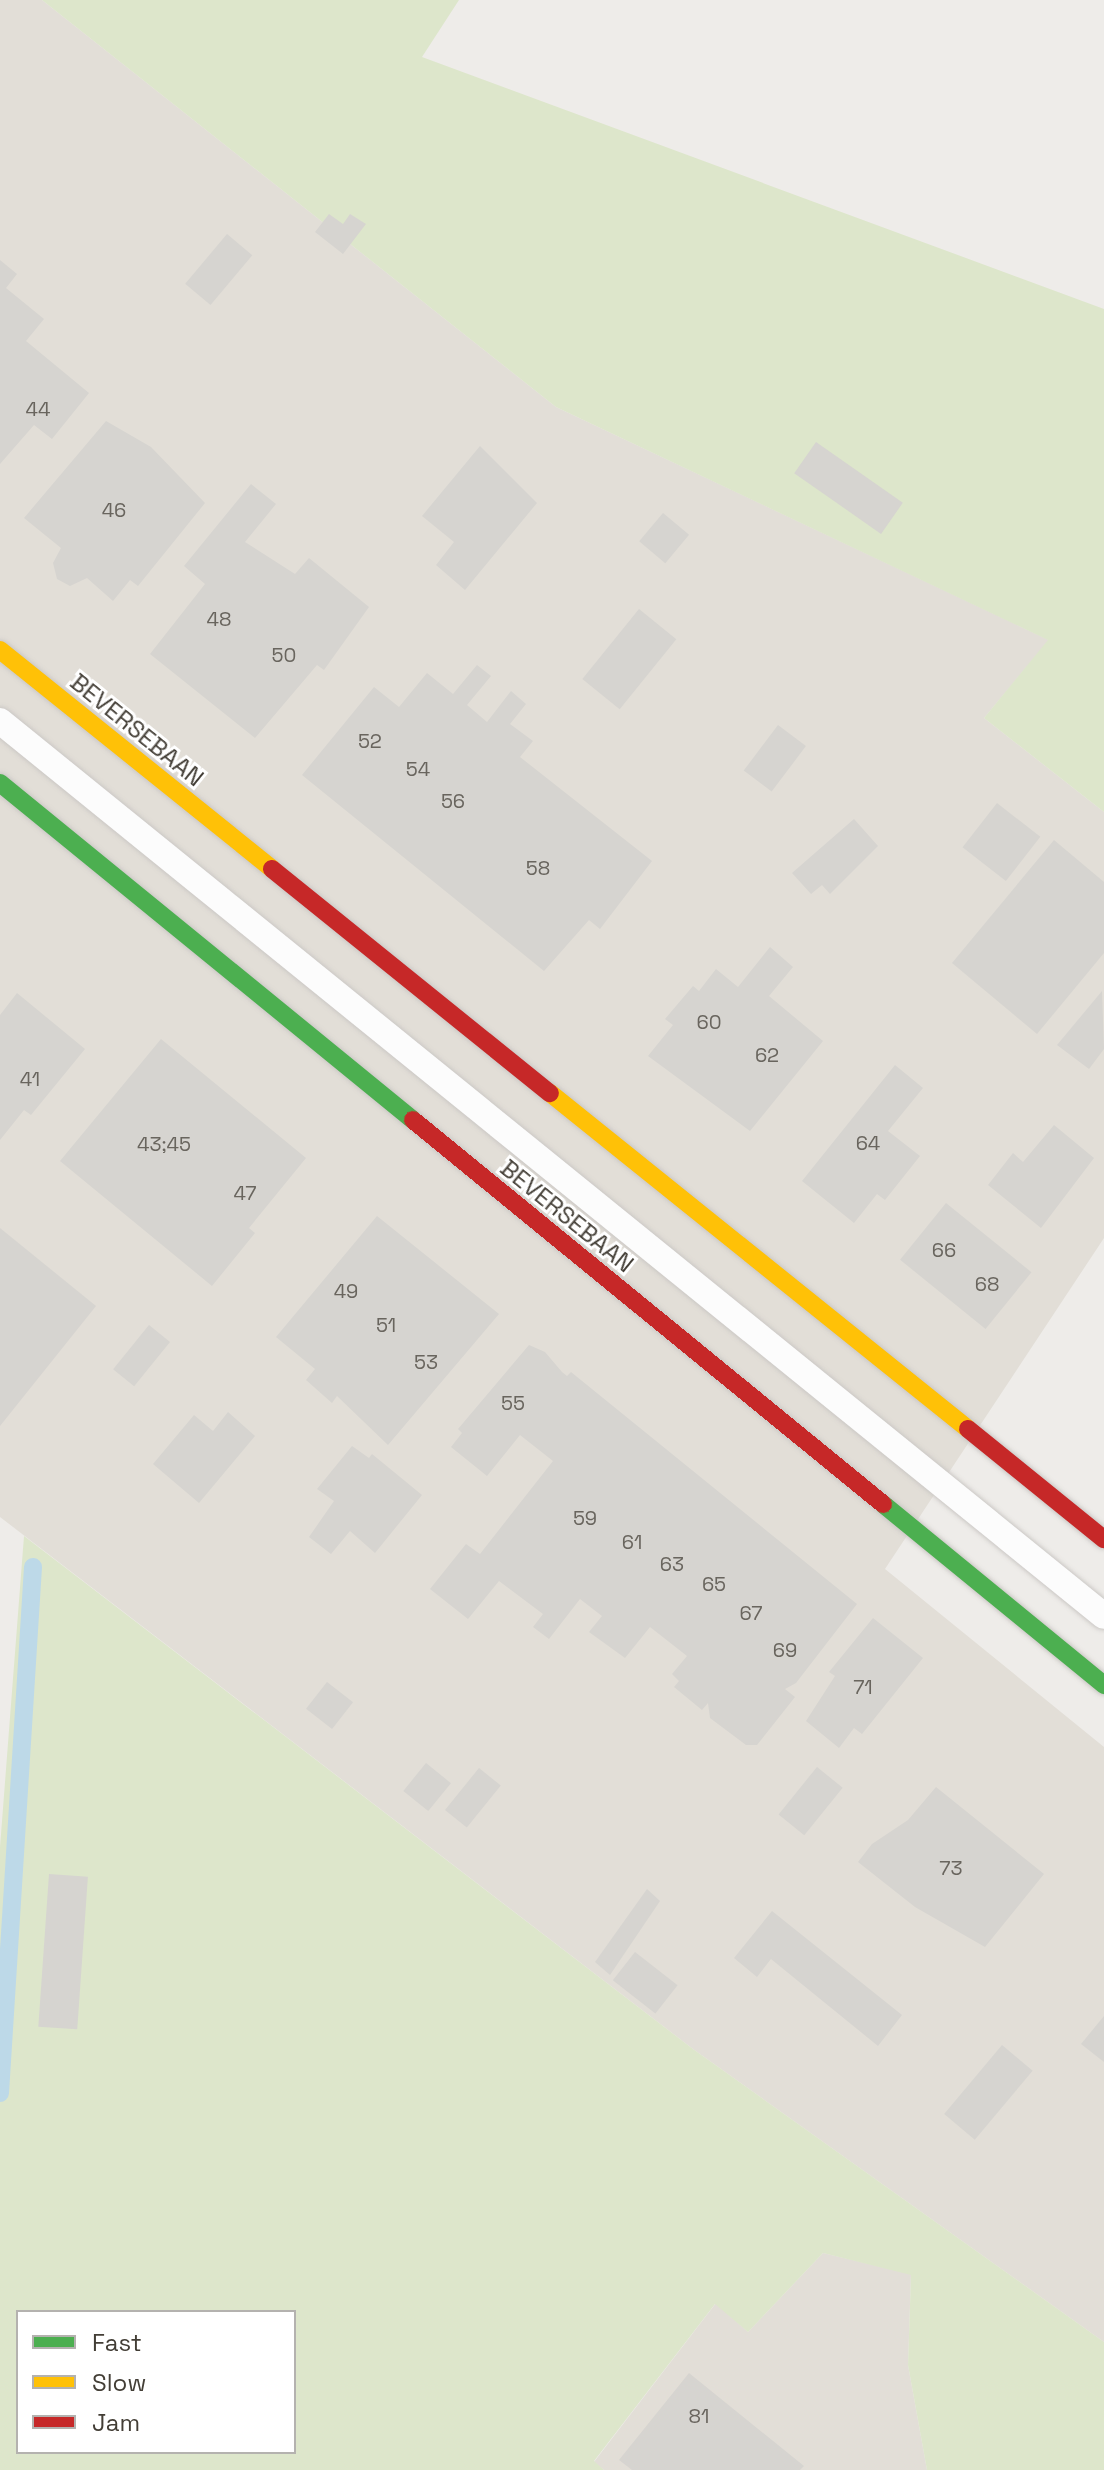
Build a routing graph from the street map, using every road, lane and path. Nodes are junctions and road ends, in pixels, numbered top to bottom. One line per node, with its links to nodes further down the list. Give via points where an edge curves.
1 (0, 650): 4 (main road, BEVERSEBAAN)
2 (0, 721): 5 (lane)
3 (0, 783): 6 (main road, BEVERSEBAAN)
4 (1104, 1539)
5 (1104, 1616)
6 (1104, 1685)

